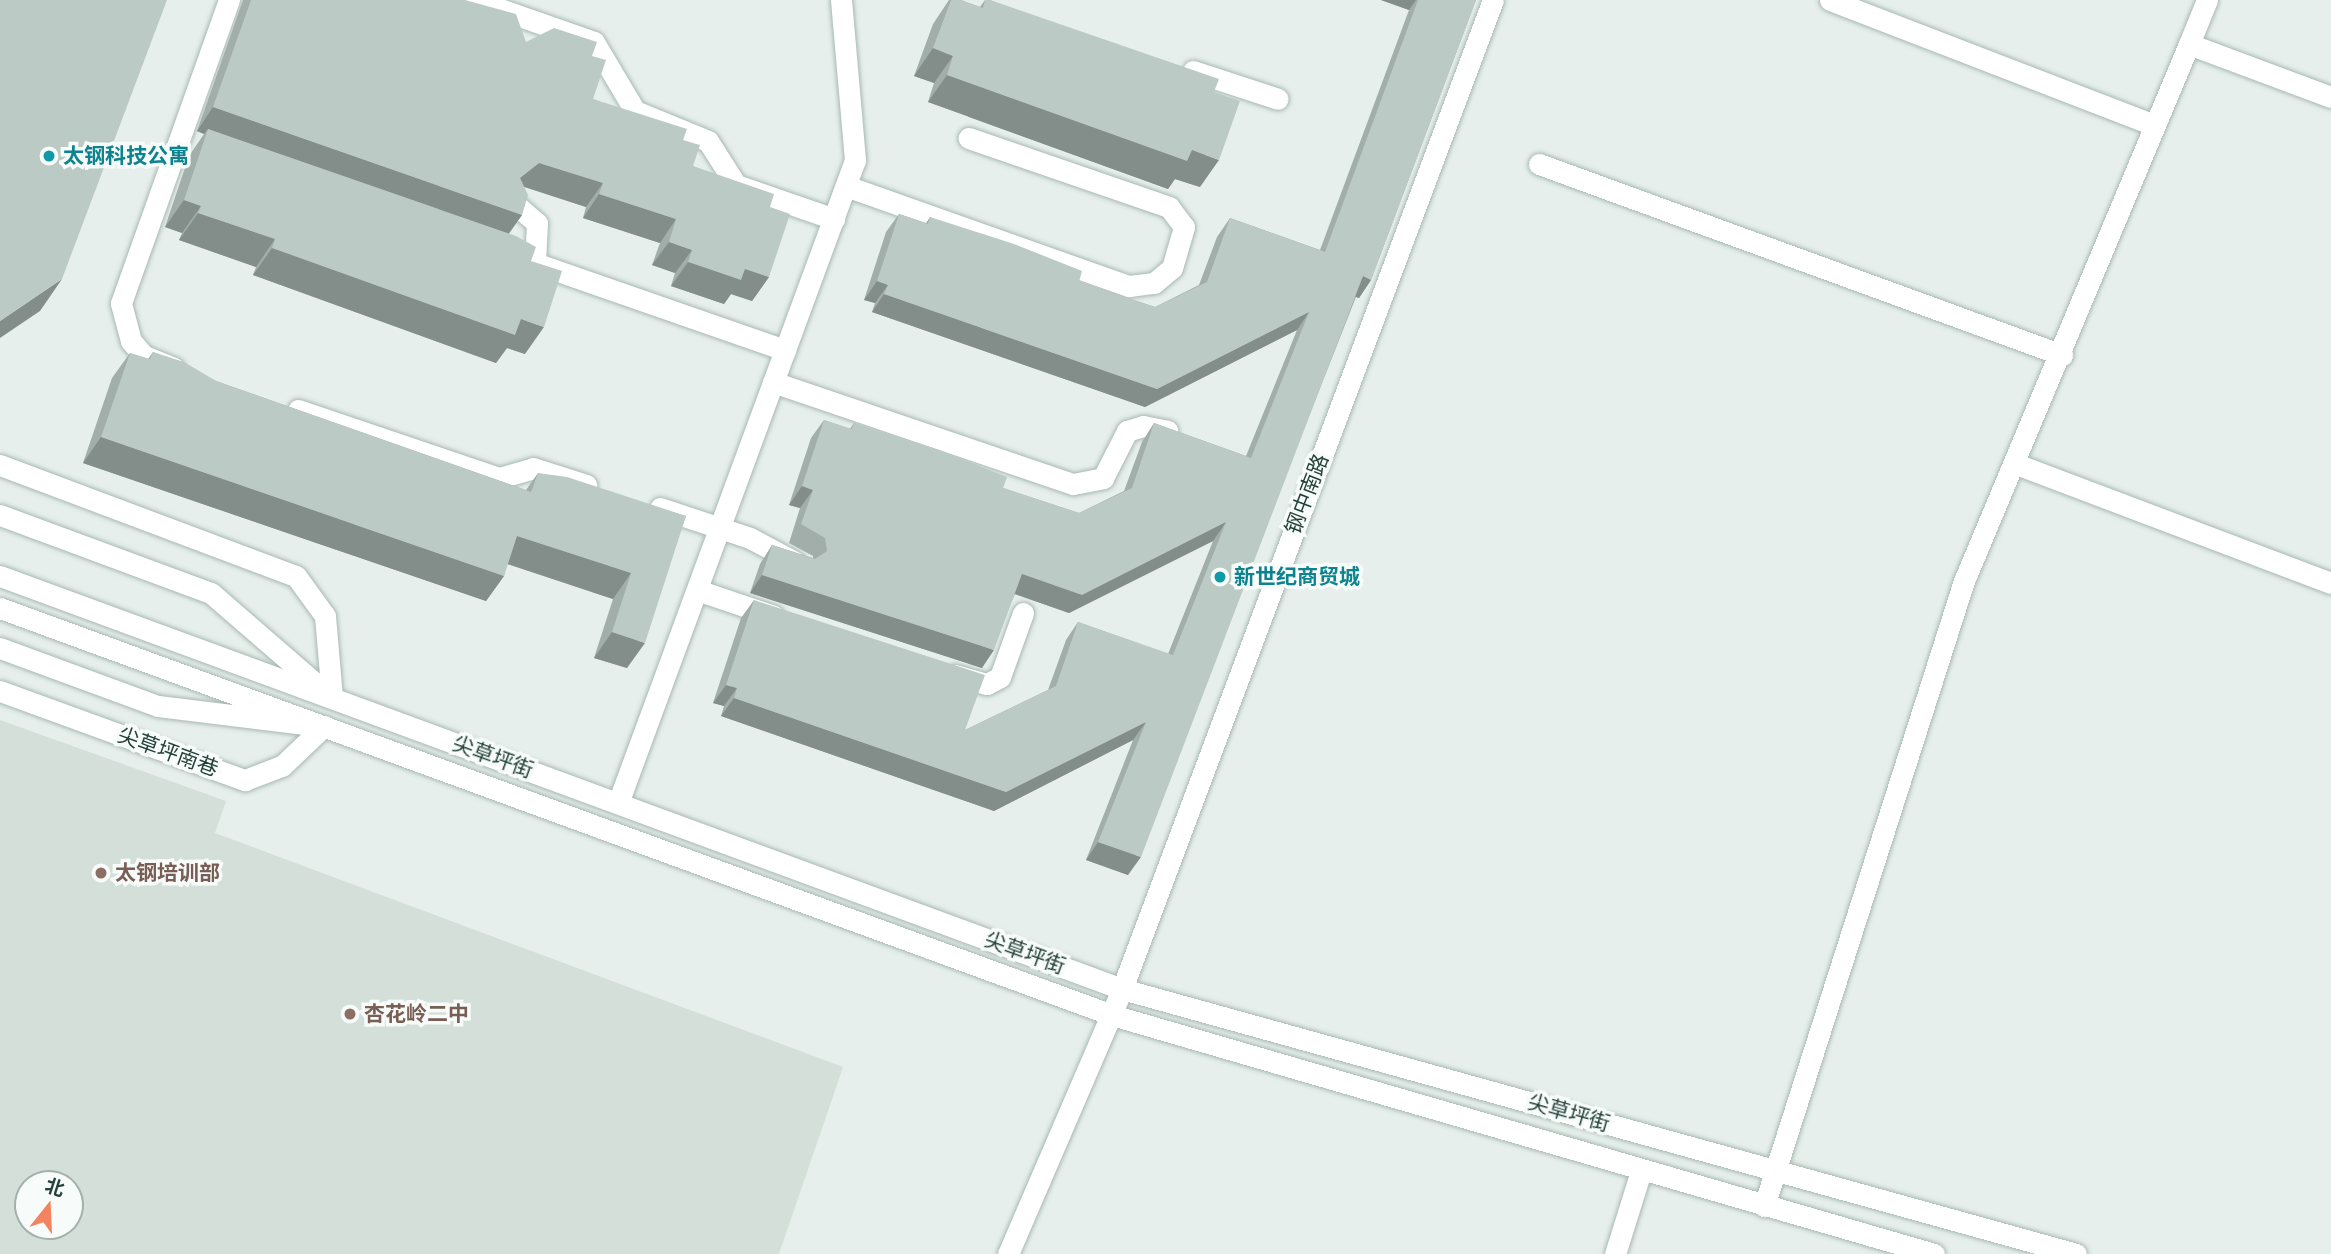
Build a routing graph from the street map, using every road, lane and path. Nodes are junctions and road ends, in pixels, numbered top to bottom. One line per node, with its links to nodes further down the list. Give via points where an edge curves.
1 (229, 0): 13 (street)
2 (474, 0): 18 (street, via 594,42 635,111 708,141 736,185)
3 (841, 0): 16 (street, via 855,160)
4 (1493, 0): 46 (street, 钢中南路)
5 (1830, 0): 11 (street)
6 (2207, 0): 7 (street)
7 (2189, 44): 9 (street); 11 (street)
8 (1174, 65): 10 (street)
9 (2331, 97)
10 (1278, 99)
11 (2154, 125): 22 (street)
12 (970, 138): 16 (street, via 1176,212 1184,236 1172,268 1154,284 1129,286)
13 (180, 139): 14 (street); 23 (street, via 121,303 121,323 144,356)
14 (206, 148)
15 (1539, 164): 22 (street)
16 (846, 186): 18 (street)
17 (516, 205): 20 (street, via 537,223)
18 (834, 219): 21 (street)
19 (509, 254): 20 (street)
20 (535, 263): 21 (street)
21 (785, 351): 24 (street)
22 (2062, 355): 27 (street)
23 (201, 377)
24 (774, 382): 26 (street, via 1073,484 1103,478 1128,431 1143,426); 32 (street)
25 (279, 404): 29 (street, via 499,478 534,468)
26 (1168, 431)
27 (2015, 464): 35 (street); 48 (street, via 1964,581)
28 (0, 465): 43 (street, via 296,576 325,616)
29 (613, 494)
30 (640, 502): 32 (street)
31 (0, 515): 43 (street, via 211,593)
32 (720, 528): 33 (street); 36 (street)
33 (802, 564)
34 (0, 576): 43 (street, 尖草坪街)
35 (2331, 583)
36 (697, 590): 39 (street); 45 (street)
37 (0, 608): 44 (street, 尖草坪街)
38 (1023, 613): 41 (street, via 995,681 978,683)
39 (799, 624)
40 (0, 648): 44 (street, via 158,706)
41 (927, 666)
42 (0, 691): 44 (street, 尖草坪南巷, via 245,780 282,766)
43 (332, 698): 45 (street, 尖草坪街)
44 (324, 726): 47 (street, 尖草坪街)
45 (618, 803): 46 (street, 尖草坪街)
46 (1122, 989): 47 (street, 钢中南路); 48 (street, 尖草坪街)
47 (1112, 1015): 49 (street, 尖草坪街); 51 (street, 钢中南路)
48 (1775, 1170): 50 (street); 54 (street, 尖草坪街)
49 (1641, 1171): 50 (street, 尖草坪街); 52 (street)
50 (1764, 1206): 53 (street, 尖草坪街)
51 (1008, 1254)
52 (1615, 1254)
53 (1934, 1254)
54 (2076, 1254)

